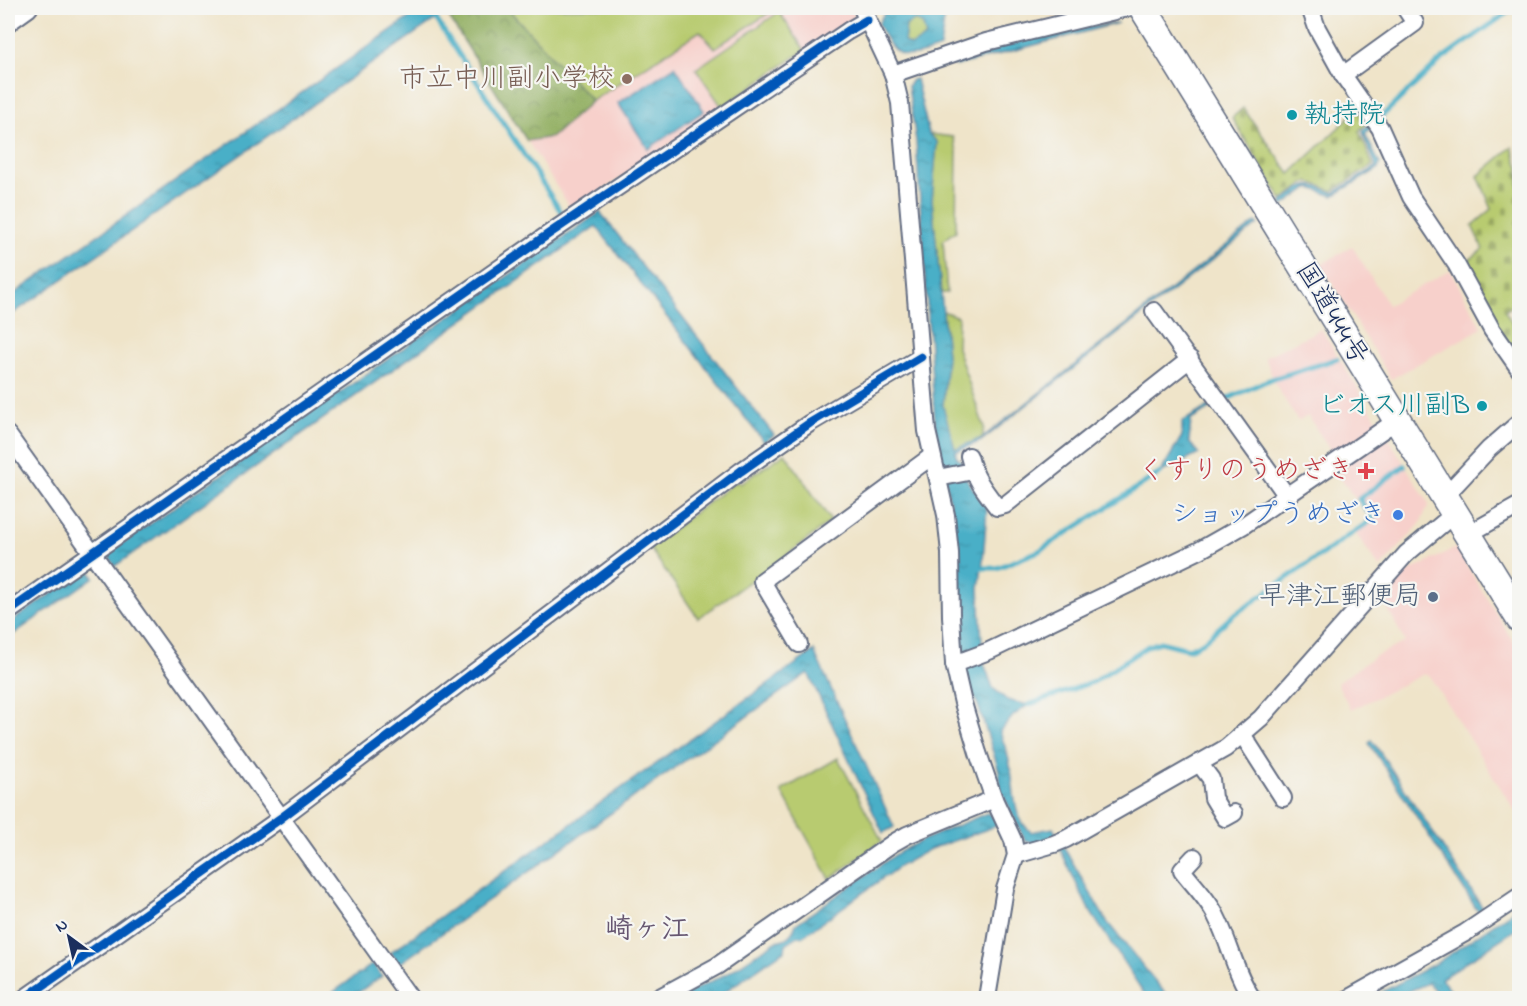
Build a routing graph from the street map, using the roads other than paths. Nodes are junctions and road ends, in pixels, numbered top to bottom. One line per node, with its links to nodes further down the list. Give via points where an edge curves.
1 (29, 8): 7 (street)
2 (1127, 8): 8 (street, via 986,42)
3 (1143, 8): 14 (highway, 国道444号)
4 (1310, 8): 9 (street)
5 (1405, 8): 9 (street, via 1415,24)
6 (865, 14): 8 (street); 22 (street, via 848,31 550,232)
7 (8, 23)
8 (893, 74): 11 (street, via 900,103)
9 (1343, 75): 13 (street, via 1380,128 1411,197)
10 (1154, 311): 12 (street)
11 (921, 357): 17 (street); 32 (street, via 810,423 741,471)
12 (1190, 359): 18 (street, via 1005,505 997,507 971,464); 19 (street)
13 (1520, 370)
14 (1396, 420): 19 (street); 21 (highway, 国道444号)
15 (1520, 422): 21 (street, via 1489,448)
16 (8, 435): 22 (street)
17 (932, 456): 18 (street); 25 (street, via 762,581)
18 (938, 478): 26 (street, via 950,553)
19 (1287, 496): 26 (street, via 1200,550)
20 (1520, 505): 21 (street)
21 (1455, 515): 24 (highway, 国道444号); 27 (street, via 1406,554 1262,718)
22 (93, 553): 23 (street); 32 (street)
23 (8, 612)
24 (1520, 619)
25 (799, 644)
26 (954, 664): 30 (street)
27 (1242, 734): 28 (street); 29 (street)
28 (1199, 763): 31 (street, via 1211,779 1213,798 1225,818); 33 (street, via 1060,842)
29 (1283, 798)
30 (994, 799): 33 (street); 38 (street, via 893,843 717,966)
31 (1234, 813)
32 (281, 818): 36 (street); 37 (street)
33 (1016, 855): 39 (street, via 1005,889)
34 (1194, 857): 40 (street, via 1182,870 1215,913)
35 (1520, 896): 41 (street, via 1465,933)
36 (25, 999)
37 (410, 999)
38 (658, 999)
39 (987, 999)
40 (1252, 999)
41 (1349, 999)

